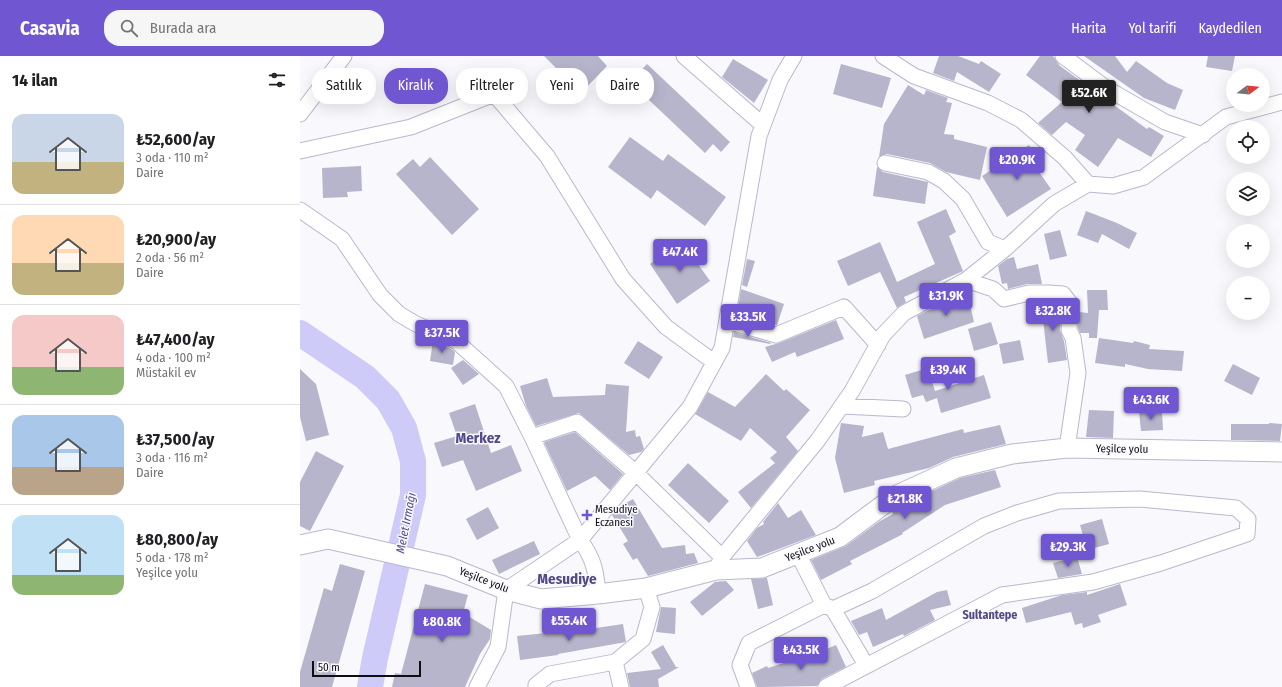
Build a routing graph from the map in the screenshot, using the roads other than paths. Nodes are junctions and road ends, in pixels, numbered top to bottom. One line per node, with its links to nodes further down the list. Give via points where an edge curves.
1 (344, 56): 7 (street)
2 (684, 56): 8 (street)
3 (794, 56): 8 (street, via 780,80)
4 (883, 56): 12 (street, via 914,76 988,104 1021,120 1065,158)
5 (1063, 56): 9 (street, via 1106,88 1165,122)
6 (1282, 102): 9 (street, via 1226,117)
7 (300, 114)
8 (763, 125): 16 (street)
9 (1203, 135): 12 (street, via 1144,177 1113,186)
10 (300, 152): 18 (street, via 411,126 494,94 548,156 623,279 666,327)
11 (884, 163): 14 (street, via 928,172 944,181 963,199 988,242)
12 (1088, 184): 14 (street, via 1054,204)
13 (300, 210): 21 (street, via 342,239 380,295 399,314 456,341 506,386)
14 (1005, 249): 15 (street)
15 (966, 280): 17 (street, via 904,313 883,335); 22 (street, via 992,289 1004,299 1029,293 1063,294 1067,298 1070,303 1069,330 1073,338 1078,374)
16 (726, 321): 17 (street, via 776,335 844,307); 18 (street, via 722,348)
17 (878, 345): 19 (street)
18 (714, 362): 24 (street, via 690,407)
19 (842, 406): 20 (street); 28 (street)
20 (904, 409)
21 (532, 437): 24 (street, via 577,422); 25 (street)
22 (1067, 448): 23 (main road, Yeşilce yolu); 27 (main road, Yeşilce yolu, via 1012,454 956,468 895,496 840,538)
23 (1282, 452)
24 (636, 473): 25 (street); 28 (street)
25 (580, 540): 30 (street); 31 (street, via 590,554 596,572)
26 (300, 545): 30 (main road, Yeşilce yolu, via 328,539 447,566)
27 (798, 554): 28 (main road, Yeşilce yolu, via 762,568); 32 (street)
28 (719, 564): 29 (main road, Yeşilce yolu)
29 (646, 588): 31 (main road, Yeşilce yolu); 33 (street, via 652,607 643,639)
30 (506, 590): 31 (main road, Yeşilce yolu, via 541,599); 35 (street, via 498,647)
31 (598, 594)
32 (828, 607): 34 (street); 34 (street, via 872,591 984,526 1059,501 1140,500 1236,508 1248,519 1247,534 1160,563 1093,582 1002,595); 38 (street, via 748,643 740,666)
33 (615, 662): 36 (street, via 550,674); 37 (street)
34 (866, 665): 39 (street)
35 (477, 687)
36 (536, 687)
37 (621, 687)
38 (748, 687)
39 (826, 687)

